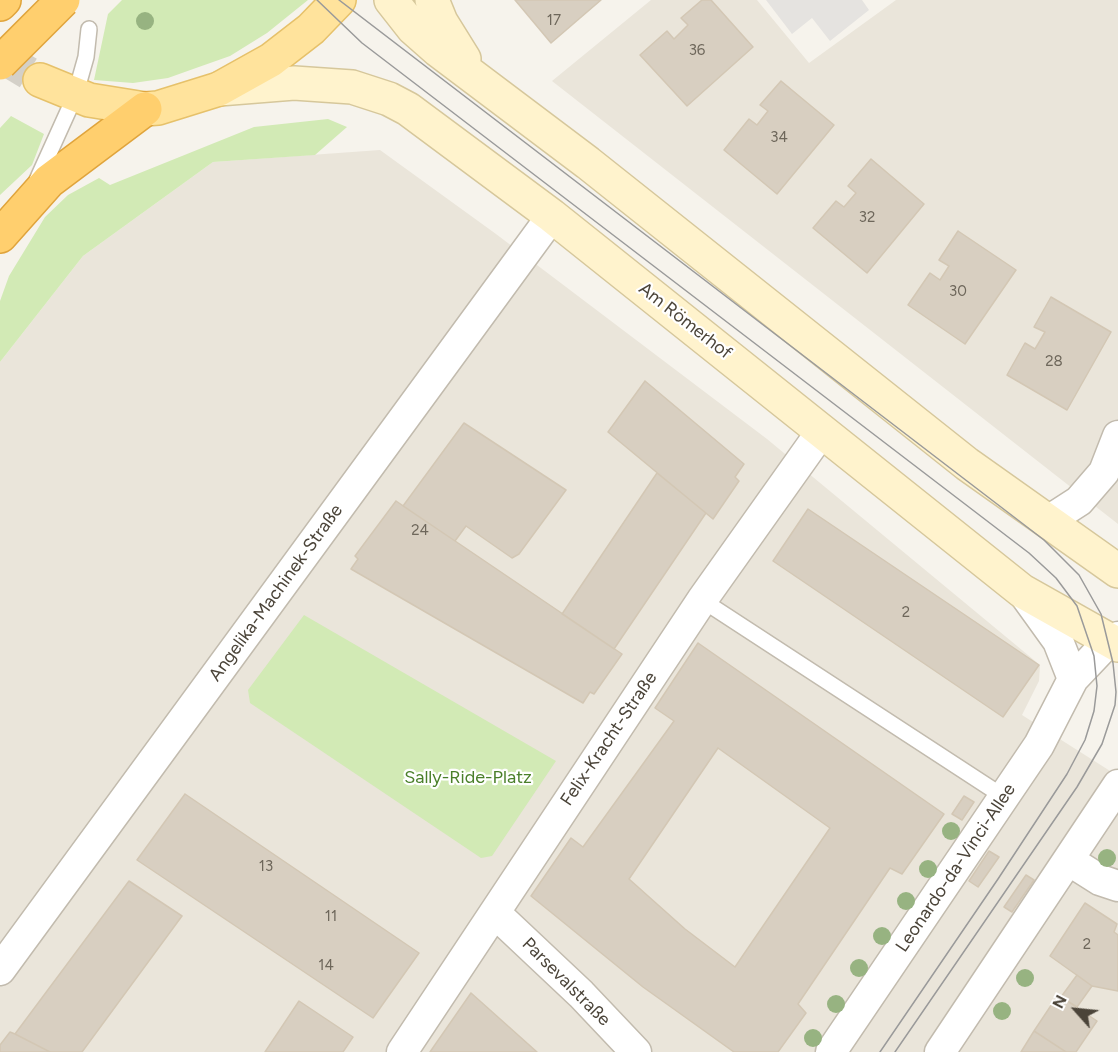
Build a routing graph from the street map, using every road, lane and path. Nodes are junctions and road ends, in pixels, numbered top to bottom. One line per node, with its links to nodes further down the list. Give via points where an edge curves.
1 (4, 0): 6 (highway)
2 (63, 0): 8 (highway, bridge)
3 (339, 0): 11 (main road, via 312,29 271,60)
4 (391, 0): 9 (main road, via 413,28)
5 (432, 0): 9 (main road)
6 (0, 4)
7 (89, 29): 12 (lane)
8 (0, 63)
9 (476, 79): 19 (main road, via 967,464)
10 (40, 80): 12 (main road)
11 (219, 89): 13 (main road); 15 (main road, Am Römerhof, via 294,83 352,87 389,99 425,120)
12 (75, 96): 13 (main road); 14 (lane)
13 (145, 109): 14 (highway, via 50,181)
14 (22, 209): 16 (highway)
15 (552, 216): 17 (main road, Am Römerhof); 30 (street, Angelika-Machinek-Straße)
16 (0, 236)
17 (822, 431): 21 (main road, Am Römerhof); 22 (street, Felix-Kracht-Straße)
18 (1118, 436): 19 (street, via 1104,472 1079,501)
19 (1048, 520): 20 (main road)
20 (1118, 571)
21 (1022, 591): 23 (main road, Am Römerhof); 24 (street, via 1058,640)
22 (702, 600): 26 (lane); 29 (street, Felix-Kracht-Straße)
23 (1115, 641): 24 (street, Leonardo-da-Vinci-Allee)
24 (1073, 679): 26 (street, Leonardo-da-Vinci-Allee, via 1051,725)
25 (1118, 785): 27 (street)
26 (1004, 797): 33 (street, Leonardo-da-Vinci-Allee)
27 (1070, 861): 28 (street); 34 (street)
28 (1118, 886)
29 (495, 913): 31 (street, Felix-Kracht-Straße); 32 (street, Parsevalstraße)
30 (0, 970)
31 (402, 1052)
32 (636, 1052)
33 (831, 1052)
34 (940, 1052)

